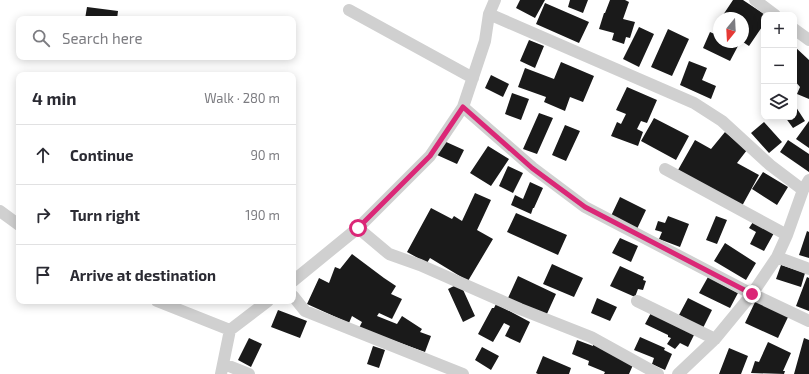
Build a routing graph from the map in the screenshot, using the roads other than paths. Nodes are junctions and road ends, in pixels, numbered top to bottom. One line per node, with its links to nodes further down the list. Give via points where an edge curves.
1 (495, 0): 5 (street)
2 (755, 0): 4 (street)
3 (349, 10): 8 (street)
4 (771, 12)
5 (489, 14): 8 (street, via 485,41); 11 (street, via 694,103 722,121 770,165)
6 (797, 31): 7 (street)
7 (809, 40)
8 (473, 78): 9 (street)
9 (463, 107): 14 (street, via 430,156); 19 (street, via 532,168 585,207)
10 (665, 169): 15 (street)
11 (806, 185): 15 (street)
12 (0, 211): 13 (street)
13 (16, 223)
14 (358, 228): 18 (street); 30 (street, via 389,254 420,265 520,310 591,337)
15 (787, 235): 16 (street)
16 (777, 257): 17 (street); 19 (street)
17 (809, 269)
18 (296, 279)
19 (752, 294): 24 (street); 26 (street)
20 (296, 300): 29 (street, via 305,311)
21 (637, 301): 26 (street)
22 (165, 304): 25 (street)
23 (264, 304): 25 (street)
24 (809, 321)
25 (230, 330): 27 (street)
26 (715, 339): 31 (street)
27 (222, 369): 28 (street)
28 (250, 374)
29 (463, 374)
30 (658, 374)
31 (678, 374)

